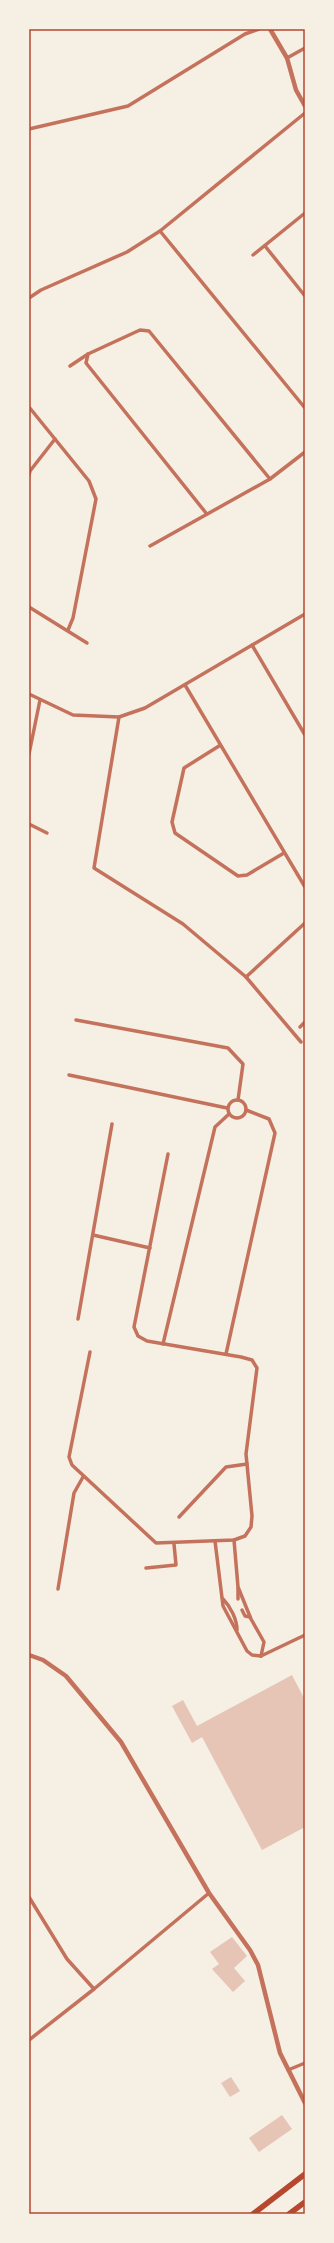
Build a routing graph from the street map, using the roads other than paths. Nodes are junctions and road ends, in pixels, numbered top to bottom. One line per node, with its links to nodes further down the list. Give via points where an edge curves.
1 (260, 29): 7 (street, via 245,34 128,106)
2 (270, 29): 4 (street)
3 (305, 48): 4 (street)
4 (287, 58): 5 (street, via 296,90)
5 (305, 106)
6 (305, 113): 9 (street)
7 (29, 129)
8 (305, 213): 10 (street)
9 (160, 232): 13 (street, via 127,252 41,290); 17 (street)
10 (265, 246): 11 (street); 12 (street)
11 (253, 255)
12 (305, 296)
13 (29, 298)
14 (88, 354): 15 (street); 21 (street, via 140,330 149,331); 22 (street, via 86,363)
15 (70, 366)
16 (29, 407): 18 (street)
17 (305, 408)
18 (55, 438): 20 (street); 26 (street, via 89,481 96,499 73,618)
19 (305, 452): 21 (street)
20 (29, 476)
21 (270, 479): 22 (street)
22 (206, 513): 23 (street)
23 (150, 546)
24 (29, 606): 26 (street)
25 (305, 614): 28 (street)
26 (68, 630): 27 (street)
27 (87, 643)
28 (252, 645): 29 (street); 33 (street)
29 (184, 686): 32 (street, via 145,708); 34 (street)
30 (29, 694): 31 (street)
31 (40, 700): 32 (street, via 73,715); 35 (street)
32 (118, 717): 41 (street, via 94,868 183,924)
33 (305, 734)
34 (220, 746): 38 (street); 38 (street, via 184,768 172,822 175,833 238,876 247,875)
35 (29, 754)
36 (29, 824): 37 (street)
37 (47, 832)
38 (284, 852): 39 (street)
39 (305, 887)
40 (305, 923): 41 (street)
41 (246, 977): 45 (street)
42 (76, 1020): 47 (street, via 228,1048 243,1064)
43 (305, 1022): 44 (street)
44 (300, 1027)
45 (301, 1042)
46 (69, 1075): 48 (street)
47 (238, 1100): 48 (street, via 231,1101); 49 (street, via 244,1103)
48 (228, 1108): 50 (street)
49 (246, 1110): 50 (street, via 239,1118); 58 (street, via 268,1119 275,1133)
50 (229, 1114): 56 (street, via 215,1127)
51 (112, 1124): 53 (street)
52 (168, 1154): 54 (street)
53 (93, 1235): 54 (street); 55 (street)
54 (150, 1248): 56 (street, via 134,1327 138,1336 147,1341)
55 (78, 1319)
56 (163, 1344): 58 (street)
57 (90, 1352): 60 (street, via 69,1458)
58 (226, 1354): 59 (street, via 252,1360 257,1368 246,1454)
59 (247, 1464): 61 (street, via 226,1467); 62 (street, via 251,1527 245,1536)
60 (83, 1477): 64 (street, via 156,1543); 67 (street, via 74,1493)
61 (179, 1518)
62 (234, 1540): 63 (street); 66 (street)
63 (214, 1541): 64 (street); 73 (street, via 223,1606 247,1651 252,1655)
64 (174, 1544): 65 (street, via 176,1565)
65 (146, 1568)
66 (238, 1587): 68 (street); 70 (street)
67 (58, 1589)
68 (238, 1599)
69 (242, 1610): 70 (street, via 245,1616)
70 (250, 1618): 73 (street, via 264,1642)
71 (305, 1635): 73 (street)
72 (29, 1655): 74 (street, via 43,1660 66,1676 121,1742)
73 (261, 1656)
74 (209, 1892): 76 (street); 79 (street, via 258,1965 280,2053)
75 (29, 1897): 76 (street, via 67,1959)
76 (94, 1989): 77 (street)
77 (29, 2040)
78 (305, 2063): 79 (street)
79 (288, 2070): 80 (street)
80 (305, 2103)
81 (305, 2174): 83 (main road)
82 (305, 2202): 84 (main road)
83 (254, 2214)
84 (288, 2214)

